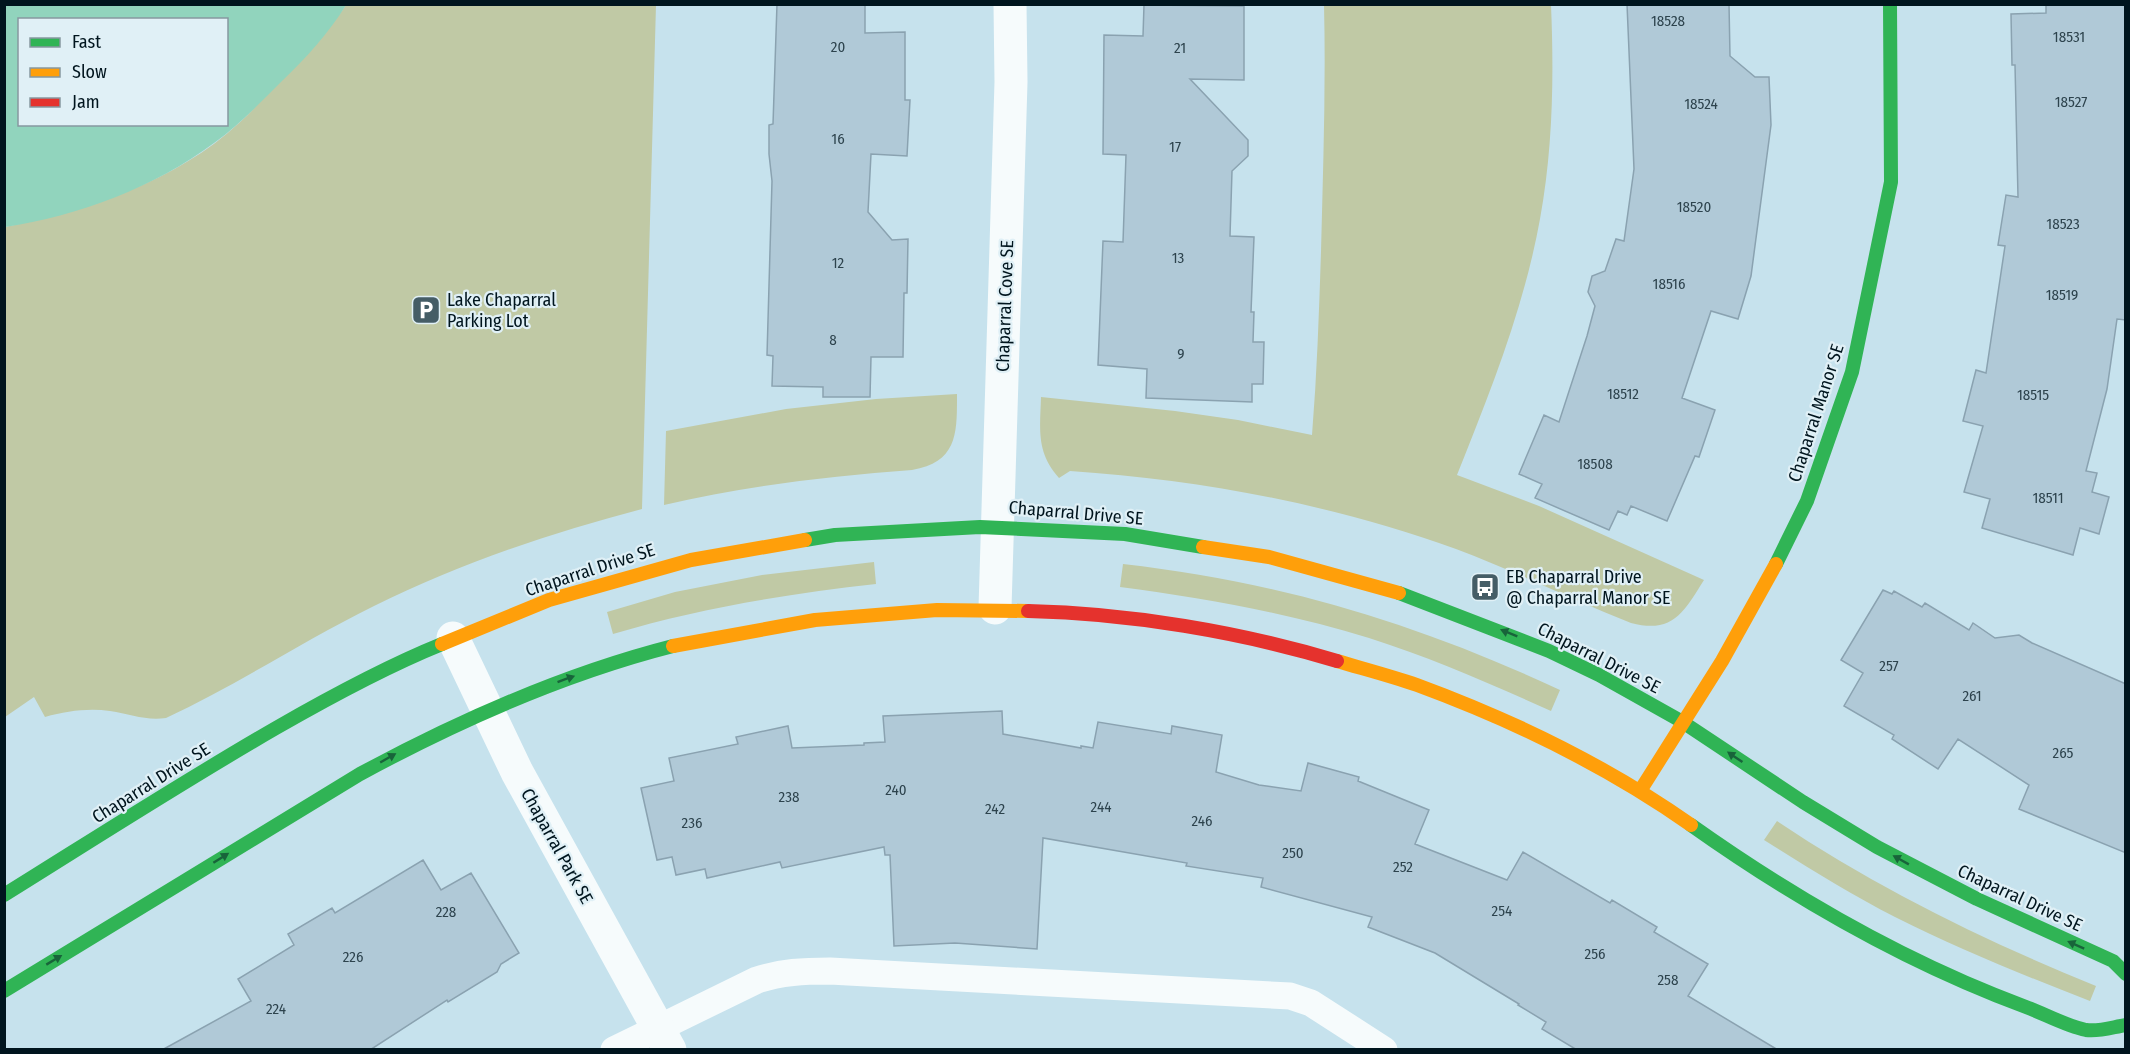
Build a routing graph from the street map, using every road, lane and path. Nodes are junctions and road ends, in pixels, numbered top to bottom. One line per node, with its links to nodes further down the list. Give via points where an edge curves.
1 (1010, 4): 3 (street, Chaparral Cove SE)
2 (1890, 4): 7 (street, Chaparral Manor SE, via 1891,182 1852,372 1807,501 1785,547)
3 (997, 525): 4 (street, Chaparral Cove SE); 5 (street, Chaparral Drive SE, via 845,534 722,552 582,589); 7 (street, Chaparral Drive SE, one-way to 3, via 1590,670 1524,639 1344,575 1192,543 1088,530)
4 (995, 608): 6 (street, one-way to 4, via 588,671 704,639 860,615); 8 (street, via 1161,622 1236,634 1313,653 1390,676 1511,724)
5 (453, 638): 6 (street, Chaparral Park SE); 9 (street, Chaparral Drive SE, via 370,677 275,730)
6 (485, 710): 11 (street, one-way to 6, via 351,779 414,743); 13 (street, Chaparral Park SE)
7 (1684, 723): 8 (street, Chaparral Manor SE); 10 (street, Chaparral Drive SE, one-way to 7, via 2113,961 1910,866 1847,830)
8 (1640, 791): 12 (street, via 1783,885 1937,968 2089,1031)
9 (4, 895)
10 (2126, 974)
11 (4, 991)
12 (2126, 1025)
13 (664, 1038): 14 (lane); 15 (lane, via 735,990 774,974 830,971 1290,996 1311,1003)
14 (614, 1050)
15 (1384, 1050)

